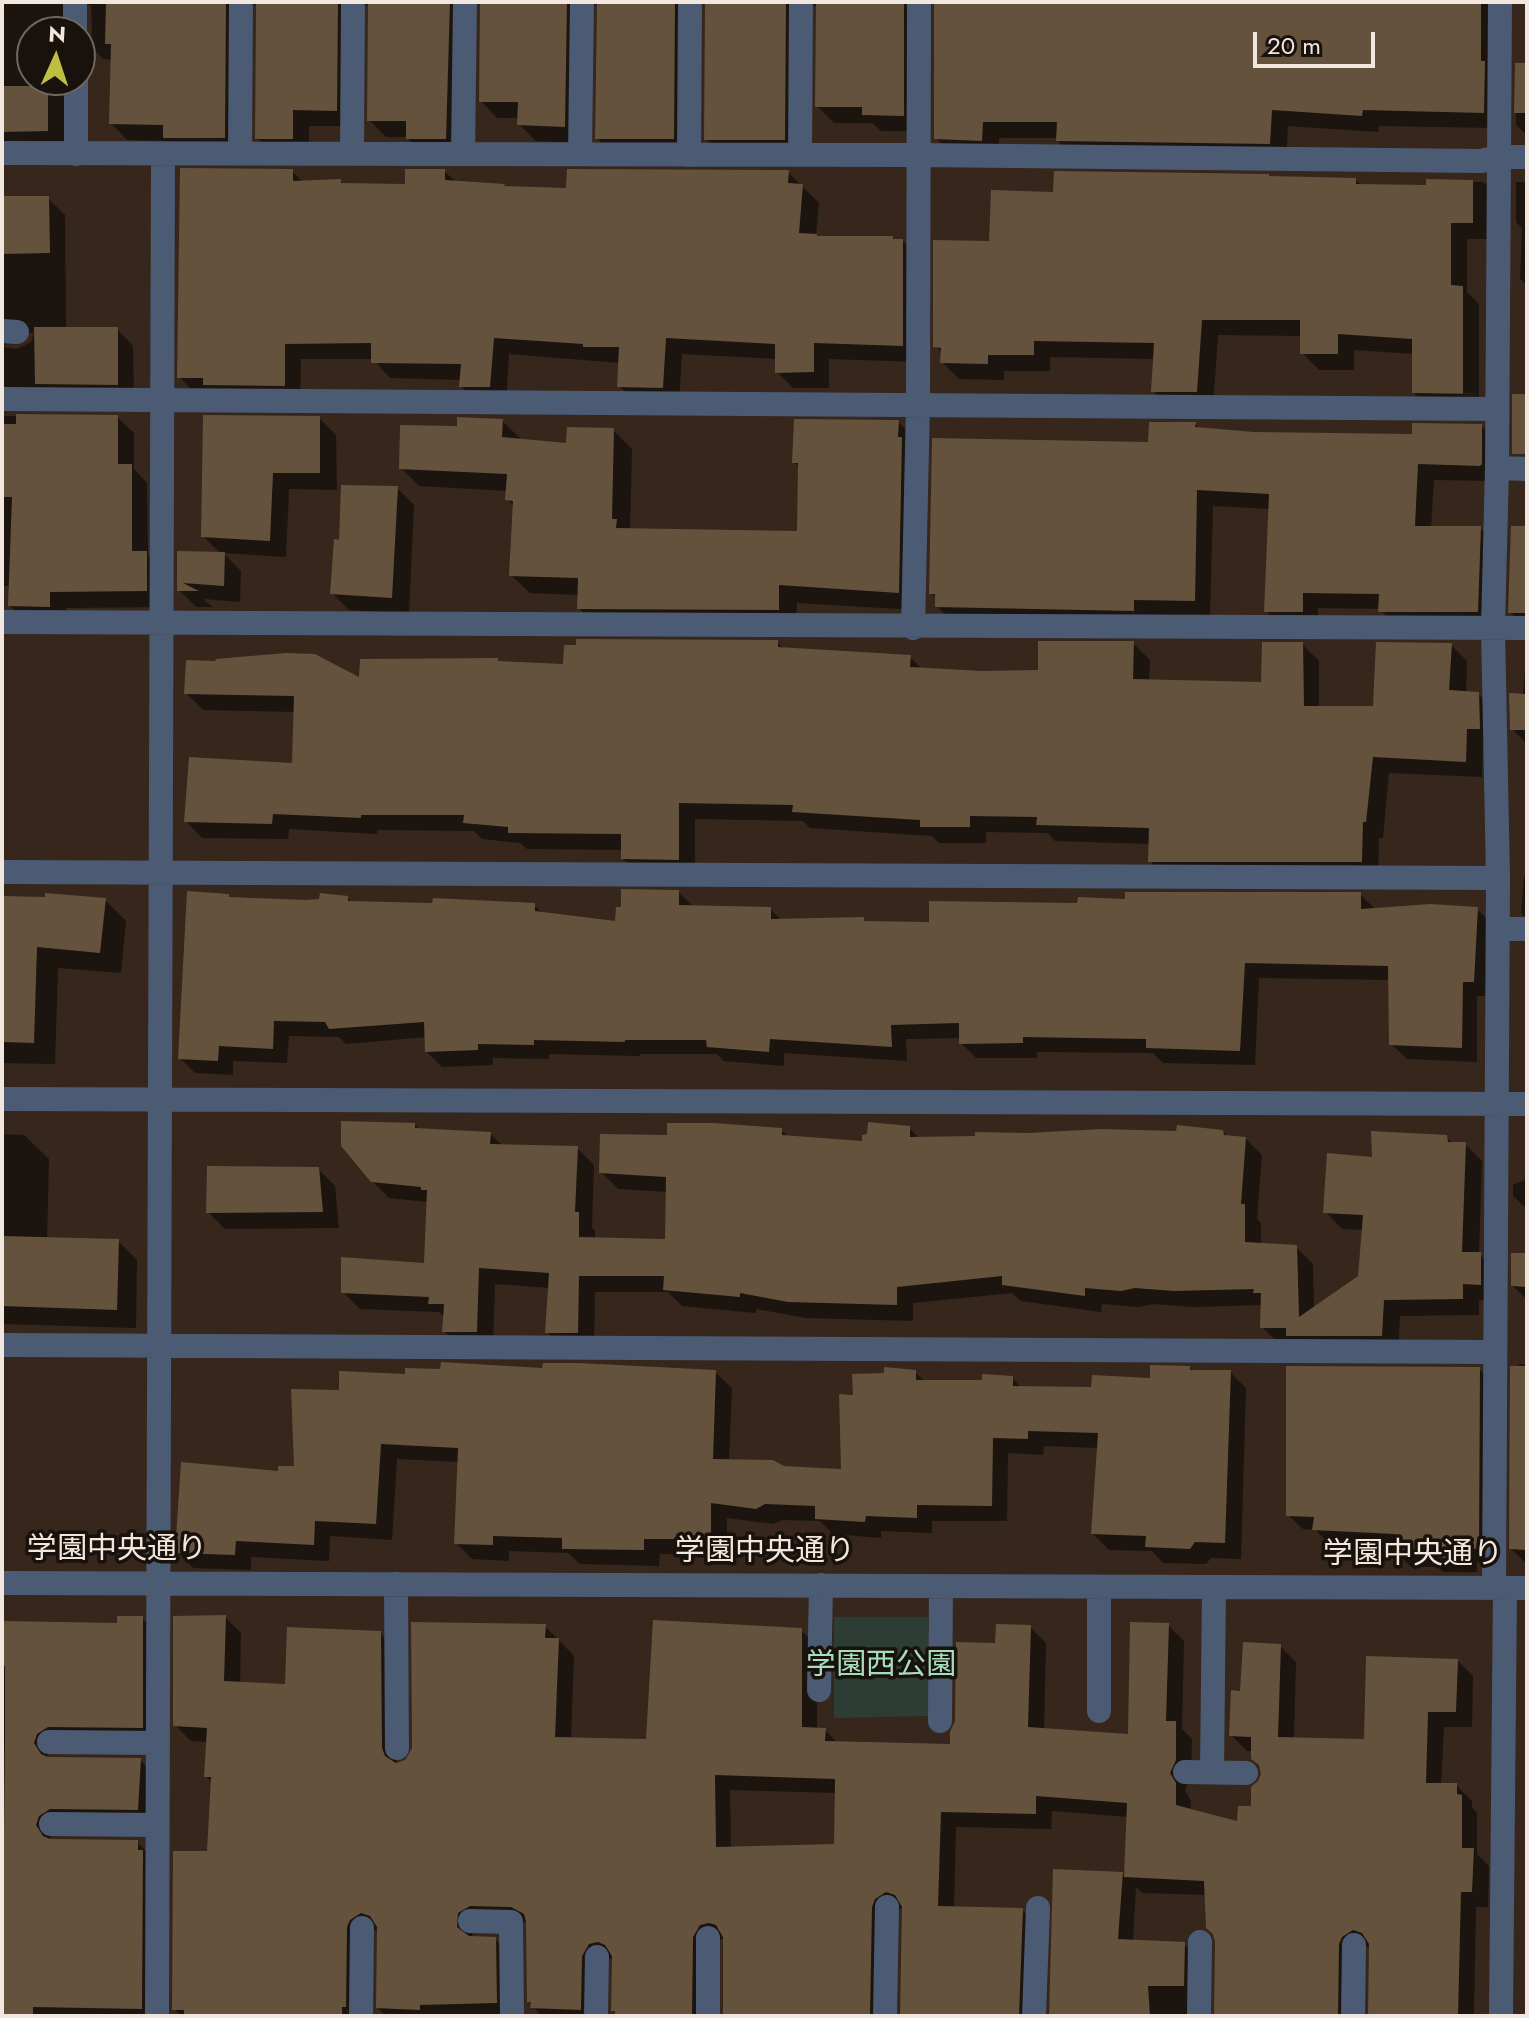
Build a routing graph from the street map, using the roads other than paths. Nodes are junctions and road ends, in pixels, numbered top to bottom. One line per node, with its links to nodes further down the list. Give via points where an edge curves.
1 (241, 2): 13 (street)
2 (353, 2): 14 (street)
3 (465, 2): 15 (street)
4 (582, 2): 16 (street)
5 (690, 2): 17 (street)
6 (801, 2): 18 (street)
7 (919, 2): 19 (street)
8 (1500, 2): 20 (street)
9 (76, 96): 11 (street)
10 (2, 153): 11 (street)
11 (76, 154): 12 (street)
12 (163, 154): 13 (street); 23 (street)
13 (240, 154): 14 (street)
14 (352, 154): 15 (street)
15 (463, 154): 16 (street)
16 (580, 154): 17 (street)
17 (689, 155): 18 (street)
18 (800, 155): 19 (street)
19 (919, 155): 20 (street, via 1481,161); 24 (street)
20 (1498, 157): 21 (street); 25 (street)
21 (1527, 157)
22 (2, 399): 23 (street)
23 (162, 400): 24 (street); 29 (street)
24 (918, 405): 25 (street); 30 (street)
25 (1497, 409): 26 (street)
26 (1497, 468): 27 (street); 31 (street)
27 (1527, 469)
28 (2, 622): 29 (street)
29 (161, 622): 30 (street); 34 (street)
30 (913, 628): 31 (street)
31 (1493, 628): 32 (street); 35 (street)
32 (1527, 628)
33 (2, 872): 34 (street)
34 (161, 872): 35 (street); 39 (street)
35 (1498, 878): 36 (street)
36 (1498, 929): 37 (street); 40 (street)
37 (1527, 929)
38 (2, 1099): 39 (street)
39 (160, 1100): 40 (street); 43 (street)
40 (1497, 1104): 41 (street); 44 (street)
41 (1527, 1104)
42 (2, 1345): 43 (street)
43 (159, 1346): 44 (street); 46 (street)
44 (1495, 1352): 52 (street)
45 (2, 1583): 46 (street, 学園中央通り)
46 (158, 1583): 47 (street, 学園中央通り); 57 (street)
47 (396, 1584): 48 (street, 学園中央通り); 58 (street)
48 (821, 1585): 49 (street, 学園中央通り); 53 (street)
49 (941, 1586): 50 (street, 学園中央通り); 55 (street)
50 (1099, 1587): 51 (street, 学園中央通り); 54 (street)
51 (1214, 1587): 52 (street, 学園中央通り); 60 (street)
52 (1509, 1588): 81 (street)
53 (819, 1690)
54 (1099, 1711)
55 (940, 1721)
56 (49, 1742): 57 (street)
57 (158, 1743): 63 (street)
58 (397, 1748)
59 (1185, 1772): 60 (street)
60 (1212, 1772): 61 (street)
61 (1246, 1773)
62 (51, 1824): 63 (street)
63 (157, 1825): 72 (street)
64 (887, 1907): 77 (street)
65 (1038, 1908): 78 (street)
66 (470, 1921): 74 (street, via 511,1922)
67 (362, 1928): 73 (street)
68 (708, 1938): 76 (street)
69 (1200, 1942): 79 (street)
70 (1354, 1945): 80 (street)
71 (597, 1957): 75 (street)
72 (157, 2016)
73 (361, 2016)
74 (512, 2016)
75 (596, 2016)
76 (708, 2016)
77 (885, 2016)
78 (1034, 2016)
79 (1199, 2016)
80 (1353, 2016)
81 (1501, 2016)

